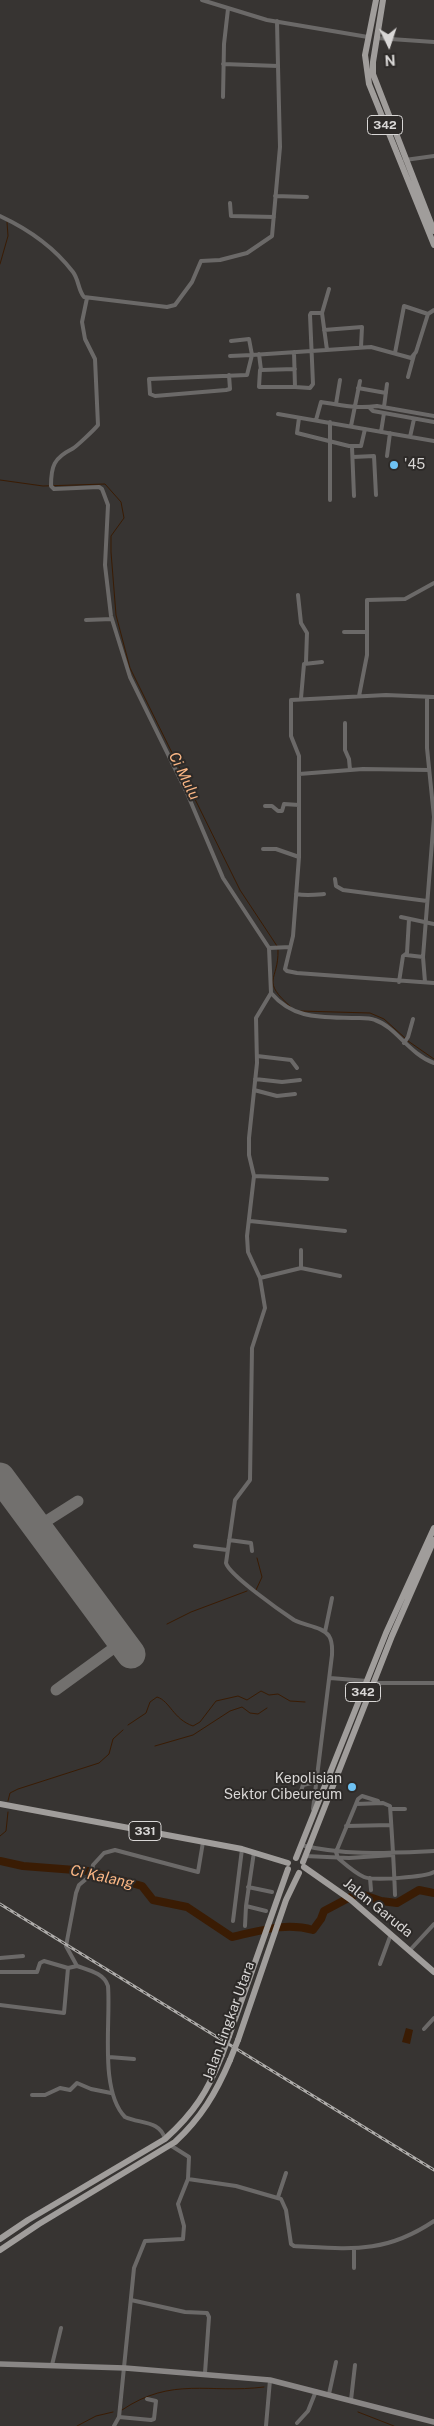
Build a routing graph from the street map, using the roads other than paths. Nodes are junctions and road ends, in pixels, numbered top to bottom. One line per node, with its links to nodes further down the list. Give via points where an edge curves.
1 (202, 0): 4 (street)
2 (376, 0): 6 (main road, 342)
3 (383, 0): 7 (main road, 342)
4 (228, 9): 5 (street); 9 (street)
5 (277, 21): 6 (street); 10 (street)
6 (368, 37): 11 (main road, 342, via 365,64)
7 (376, 38): 8 (street); 11 (main road, 342, via 373,62)
8 (434, 42)
9 (223, 64): 10 (street); 12 (street)
10 (278, 66): 15 (street, via 280,147)
11 (376, 93): 14 (main road, 342); 21 (main road, 342)
12 (223, 98)
13 (434, 156): 14 (street)
14 (405, 160): 20 (main road, 342)
15 (275, 196): 16 (street); 19 (street)
16 (307, 198)
17 (230, 204): 19 (street, via 231,216)
18 (0, 216): 23 (street, via 46,243 74,272 81,294)
19 (274, 217): 23 (street, via 272,236 267,241 247,253 202,261 192,282 173,306)
20 (434, 231)
21 (434, 245)
22 (330, 289): 25 (street)
23 (87, 298): 75 (street, via 82,322 85,339 95,359 98,426 55,462 51,484 54,489 99,487 106,496 105,565)
24 (434, 310): 26 (street)
25 (322, 313): 27 (street); 31 (street, via 310,315)
26 (428, 314): 33 (street, via 404,306); 37 (street)
27 (324, 330): 29 (street, via 362,327); 30 (street)
28 (231, 340): 35 (street, via 249,339)
29 (361, 347): 30 (street); 33 (street)
30 (327, 350): 31 (street)
31 (310, 351): 32 (street); 45 (street, via 313,386)
32 (294, 352): 34 (street); 38 (street)
33 (395, 353): 37 (street)
34 (259, 354): 35 (street); 39 (street)
35 (252, 355): 36 (street); 40 (street, via 247,375)
36 (230, 356)
37 (414, 356): 41 (street)
38 (295, 369): 39 (street); 45 (street)
39 (260, 370): 45 (street, via 260,387)
40 (229, 375): 40 (street, via 149,379 150,394 226,390 230,389)
41 (408, 377)
42 (340, 380): 48 (street)
43 (360, 381): 46 (street)
44 (387, 384): 47 (street)
45 (295, 387)
46 (358, 388): 47 (street); 50 (street)
47 (386, 393): 49 (street)
48 (336, 404): 50 (street); 57 (street, via 320,402)
49 (384, 407): 51 (street); 54 (street)
50 (355, 408): 51 (street); 60 (street)
51 (370, 408): 52 (street)
52 (384, 413): 56 (street); 62 (street)
53 (278, 414): 55 (street)
54 (434, 416)
55 (299, 418): 57 (street); 66 (street, via 297,433)
56 (414, 418): 59 (street); 64 (street)
57 (316, 420): 58 (street)
58 (330, 422): 60 (street); 66 (street)
59 (434, 422)
60 (351, 426): 61 (street)
61 (365, 429): 62 (street); 67 (street, via 361,446)
62 (381, 432): 63 (street)
63 (390, 433): 64 (street); 68 (street)
64 (410, 437): 65 (street)
65 (434, 441)
66 (328, 442): 67 (street); 72 (street)
67 (352, 447): 69 (street)
68 (387, 456)
69 (353, 457): 70 (street, via 374,456); 71 (street)
70 (376, 495)
71 (354, 496)
72 (330, 500)
73 (434, 583): 78 (street, via 407,598 367,600)
74 (298, 595): 79 (street, via 301,623 307,633)
75 (112, 619): 76 (street); 104 (street, via 133,683 187,794 223,878)
76 (86, 620)
77 (344, 632): 78 (street)
78 (367, 632): 81 (street)
79 (306, 662): 80 (street); 84 (street)
80 (322, 662)
81 (360, 696): 82 (street); 84 (street)
82 (427, 697): 83 (street); 87 (street)
83 (434, 697)
84 (301, 698): 88 (street, via 291,700 290,705 290,736 299,753)
85 (345, 723): 86 (street, via 345,752)
86 (350, 770): 87 (street); 88 (street)
87 (429, 770): 89 (street)
88 (299, 774): 90 (street)
89 (432, 784): 92 (street)
90 (299, 805): 91 (street, via 284,804 282,811); 94 (street)
91 (265, 806)
92 (433, 848): 98 (street)
93 (264, 849): 94 (street, via 276,849)
94 (299, 857): 96 (street)
95 (335, 879): 98 (street, via 336,886 342,890)
96 (296, 894): 97 (street); 103 (street)
97 (324, 894)
98 (427, 901): 101 (street)
99 (401, 917): 100 (street)
100 (409, 919): 101 (street); 105 (street)
101 (427, 922): 102 (street); 106 (street)
102 (434, 924)
103 (290, 947): 104 (street); 107 (street, via 285,969 288,972)
104 (270, 948): 110 (street)
105 (406, 955): 106 (street); 107 (street, via 403,956)
106 (423, 957): 108 (street)
107 (399, 982): 108 (street)
108 (425, 982): 109 (street)
109 (434, 983)
110 (271, 993): 112 (street, via 284,1007 304,1013 377,1020); 113 (street, via 256,1018)
111 (413, 1019): 112 (street)
112 (406, 1040): 114 (street, via 422,1058)
113 (257, 1056): 115 (street, via 291,1060); 116 (street)
114 (434, 1063)
115 (297, 1068)
116 (255, 1079): 117 (street); 118 (street)
117 (300, 1080)
118 (254, 1090): 119 (street, via 277,1096); 120 (street, via 249,1138)
119 (295, 1094)
120 (254, 1176): 121 (street); 122 (street)
121 (327, 1179)
122 (250, 1221): 123 (street); 127 (street, via 248,1252)
123 (345, 1230)
124 (301, 1250): 125 (street)
125 (301, 1268): 126 (street); 127 (street)
126 (340, 1276)
127 (260, 1278): 129 (street, via 265,1301 263,1318 252,1348 250,1480 235,1500)
128 (434, 1528): 136 (main road, 342)
129 (229, 1540): 132 (street); 133 (street, via 251,1542)
130 (434, 1540): 136 (main road, 342)
131 (195, 1546): 132 (street)
132 (227, 1550): 135 (street, via 227,1568 250,1588 295,1620)
133 (252, 1551)
134 (332, 1598): 135 (street)
135 (325, 1632): 137 (street, via 332,1644)
136 (389, 1634): 138 (main road, 342)
137 (330, 1678): 138 (street); 141 (street)
138 (371, 1682): 139 (street); 140 (main road, 342)
139 (434, 1683)
140 (352, 1727): 146 (main road, 342); 151 (main road, 342)
141 (316, 1782): 142 (street, via 303,1785); 146 (street)
142 (301, 1791)
143 (0, 1804): 149 (main road, 331)
144 (390, 1809): 145 (street); 147 (street); 148 (street, via 383,1803 356,1804)
145 (405, 1809)
146 (313, 1816): 150 (main road, 342)
147 (391, 1825): 148 (street); 155 (street)
148 (346, 1826): 156 (street)
149 (203, 1842): 152 (main road, 331); 180 (street, via 198,1872 115,1850 104,1854 93,1865 91,1875 77,1889 66,1946)
150 (301, 1845): 151 (street); 157 (main road, 342)
151 (309, 1847): 156 (street); 159 (main road, 342)
152 (242, 1849): 154 (main road, 331); 171 (street)
153 (434, 1850): 155 (street)
154 (254, 1852): 160 (main road, 331); 165 (street)
155 (394, 1853): 158 (street); 163 (street)
156 (337, 1854): 158 (street); 159 (street); 161 (street)
157 (297, 1855): 159 (main road); 160 (main road)
158 (349, 1855): 161 (street)
159 (303, 1865): 160 (main road, via 292,1873); 174 (main road, Jalan Garuda); 182 (main road, Jalan Lingkar Utara)
160 (288, 1866): 170 (main road, Jalan Lingkar Utara)
161 (349, 1866): 164 (street)
162 (434, 1872): 163 (street)
163 (394, 1877): 164 (street); 168 (street)
164 (370, 1878): 166 (street)
165 (248, 1887): 167 (street); 169 (street)
166 (371, 1890)
167 (272, 1892)
168 (395, 1895)
169 (246, 1906): 170 (street); 173 (street)
170 (268, 1914): 179 (main road, Jalan Lingkar Utara)
171 (233, 1921)
172 (434, 1924): 175 (street)
173 (245, 1926)
174 (391, 1934): 175 (main road, Jalan Garuda); 178 (street)
175 (410, 1950): 184 (main road, Jalan Garuda)
176 (23, 1956): 177 (street)
177 (0, 1958)
178 (380, 1964)
179 (254, 1965): 182 (main road); 192 (main road, Jalan Lingkar Utara, bridge, via 222,2055)
180 (77, 1966): 181 (street); 188 (street, via 99,1974 107,1983)
181 (68, 1968): 183 (street, via 44,1961 37,1972); 185 (street, via 64,2012)
182 (262, 1968): 193 (main road, Jalan Lingkar Utara, bridge, via 238,2040)
183 (0, 1972)
184 (434, 1972)
185 (0, 2005)
186 (434, 2018): 187 (street)
187 (424, 2029)
188 (109, 2057): 189 (street); 190 (street)
189 (134, 2059)
190 (111, 2093): 191 (street, via 76,2083 70,2090 60,2088 45,2095); 194 (street, via 125,2117 157,2126)
191 (32, 2095)
192 (203, 2097): 193 (main road); 194 (main road, Jalan Lingkar Utara)
193 (210, 2103): 195 (main road, Jalan Lingkar Utara, via 191,2127)
194 (165, 2139): 196 (main road, Jalan Lingkar Utara)
195 (170, 2145): 197 (main road, Jalan Lingkar Utara); 199 (street, via 189,2157)
196 (124, 2163): 197 (main road); 202 (main road, Jalan Lingkar Utara)
197 (128, 2170): 203 (main road, Jalan Lingkar Utara)
198 (286, 2173): 200 (street)
199 (188, 2179): 200 (street, via 236,2186); 208 (street, via 178,2204 184,2238 144,2241 134,2268)
200 (278, 2197): 205 (street, via 286,2210 292,2245)
201 (434, 2221): 205 (street, via 407,2237)
202 (17, 2227): 203 (main road); 204 (main road, Jalan Lingkar Utara)
203 (23, 2234): 206 (main road, Jalan Lingkar Utara)
204 (0, 2239)
205 (354, 2249): 207 (street)
206 (0, 2250)
207 (354, 2268)
208 (131, 2300): 214 (street); 215 (street, via 184,2312 207,2313)
209 (61, 2328): 212 (street)
210 (336, 2362): 218 (street)
211 (0, 2364): 212 (street)
212 (52, 2365): 214 (street)
213 (354, 2365): 220 (street)
214 (125, 2368): 215 (street); 221 (street)
215 (205, 2373): 216 (street)
216 (270, 2384): 217 (street); 225 (street)
217 (316, 2391): 218 (street); 222 (street, via 308,2411)
218 (329, 2394): 220 (street)
219 (147, 2399): 221 (street, via 156,2401 152,2420)
220 (351, 2400): 223 (street)
221 (118, 2416): 224 (street)
222 (297, 2422)
223 (434, 2422)
224 (114, 2426)
225 (266, 2426)

